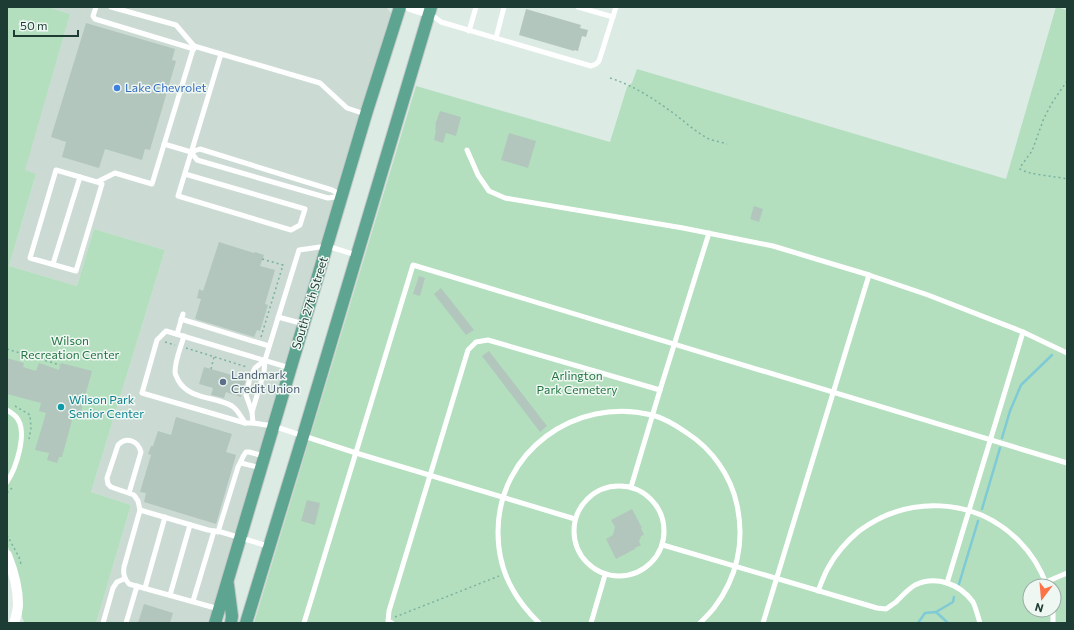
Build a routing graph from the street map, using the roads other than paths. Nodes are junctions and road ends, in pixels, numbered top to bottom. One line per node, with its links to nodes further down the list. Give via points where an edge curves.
1 (96, 7): 13 (lane, via 93,16 95,20)
2 (111, 7): 13 (lane, via 176,26)
3 (400, 7): 15 (main road, South 27th Street)
4 (410, 7): 9 (street)
5 (476, 7): 11 (lane)
6 (504, 7): 12 (lane)
7 (578, 7): 10 (lane)
8 (616, 7): 10 (lane)
9 (430, 10): 11 (lane, via 441,22); 25 (main road)
10 (613, 17): 12 (lane, via 599,61 591,66)
11 (470, 31): 12 (lane)
12 (496, 38)
13 (194, 48): 14 (lane); 16 (lane)
14 (221, 54): 15 (lane, via 320,83 347,108); 18 (lane)
15 (366, 114): 22 (main road, South 27th Street)
16 (164, 144): 18 (lane); 21 (lane, via 152,184 115,173)
17 (467, 150): 23 (lane, via 478,175 489,191 505,198)
18 (191, 152): 19 (lane); 22 (lane, via 200,148 332,190); 22 (lane, via 197,160 328,198)
19 (185, 174): 19 (lane, via 178,196 291,230 300,225 305,210)
20 (80, 177): 21 (lane); 26 (lane); 26 (lane, via 56,170 30,258)
21 (97, 182): 26 (lane, via 102,184 76,271)
22 (342, 196): 24 (main road, South 27th Street)
23 (709, 233): 27 (lane, via 773,246); 33 (lane)
24 (327, 246): 25 (lane); 28 (lane, via 299,250); 29 (main road, South 27th Street)
25 (357, 255): 46 (main road)
26 (53, 264)
27 (868, 275): 30 (lane); 39 (lane)
28 (278, 317): 29 (lane); 34 (lane)
29 (304, 324): 37 (main road, South 27th Street)
30 (1023, 332): 35 (lane); 47 (lane)
31 (177, 334): 32 (lane); 34 (lane, via 182,316); 43 (lane, via 166,331 157,340 142,393)
32 (184, 336): 36 (lane); 43 (lane, via 174,373 180,383 192,393 230,405 236,409)
33 (674, 344): 38 (lane); 39 (lane); 48 (lane, via 413,265)
34 (269, 346): 36 (lane)
35 (1067, 353)
36 (265, 360): 37 (lane); 41 (lane); 41 (lane, via 255,368 247,390 246,396)
37 (291, 368): 45 (main road, South 27th Street)
38 (660, 390): 42 (lane); 52 (lane, via 488,340 476,342 468,350)
39 (833, 392): 47 (lane); 73 (lane)
40 (7, 410): 53 (lane, via 17,418 22,428 17,460)
41 (252, 412): 44 (lane)
42 (653, 415): 54 (lane); 56 (lane, via 608,412 584,416 562,425 542,438 526,455 512,475); 67 (lane, via 677,426 696,439 713,456 726,475 736,497 740,520)
43 (245, 423): 44 (lane)
44 (253, 423): 45 (lane)
45 (273, 426): 46 (lane); 49 (main road, South 27th Street)
46 (303, 436): 48 (lane); 65 (main road)
47 (990, 439): 51 (lane); 58 (lane)
48 (356, 453): 52 (lane); 89 (lane)
49 (262, 462): 50 (lane); 50 (lane, via 246,452); 63 (main road, South 27th Street)
50 (241, 463): 62 (lane)
51 (1067, 463)
52 (430, 474): 56 (lane); 83 (lane, via 389,611)
53 (7, 482)
54 (631, 487): 60 (lane, via 603,489 581,506); 64 (lane, via 642,492 659,509 664,521)
55 (129, 493): 55 (lane, via 108,484 118,445 122,441 135,442 140,446 141,452); 57 (lane, via 138,501)
56 (503, 497): 60 (lane); 90 (lane, via 498,520 498,544 503,567 512,589 525,609)
57 (140, 510): 59 (lane); 72 (lane, via 124,566)
58 (968, 510): 70 (lane, via 992,520 1009,532 1026,548); 75 (lane); 78 (lane, via 947,506 924,506 899,510 876,520 858,532 841,549 828,568)
59 (165, 517): 61 (lane); 77 (lane)
60 (575, 519): 69 (lane, via 576,546 583,559)
61 (190, 525): 62 (lane); 79 (lane)
62 (216, 532): 63 (lane); 80 (lane)
63 (240, 538): 65 (lane); 74 (main road, South 27th Street)
64 (663, 545): 67 (lane); 69 (lane, via 658,556 640,572 629,576)
65 (269, 547): 88 (main road)
66 (7, 555): 84 (street, via 16,584 18,605)
67 (736, 566): 73 (lane); 92 (lane, via 727,589 714,609)
68 (1067, 573): 71 (lane)
69 (605, 575): 91 (lane)
70 (1043, 578)
71 (1057, 578)
72 (124, 579): 76 (lane, via 129,584); 85 (lane, via 117,582 114,588)
73 (777, 579): 78 (lane); 93 (lane)
74 (227, 580): 81 (main road, South 27th Street); 82 (main road)
75 (947, 583): 78 (lane, via 941,581 916,585 904,592 886,609); 94 (lane, via 963,592 973,603)
76 (137, 586): 77 (lane); 86 (lane)
77 (145, 588): 79 (lane)
78 (818, 591)
79 (170, 595): 80 (lane)
80 (193, 601): 81 (lane)
81 (219, 609): 82 (lane); 87 (main road, South 27th Street)
82 (231, 618)
83 (388, 622)
84 (14, 623)
85 (103, 623)
86 (126, 623)
87 (214, 623)
88 (246, 623)
89 (304, 623)
90 (539, 623)
91 (591, 623)
92 (700, 623)
93 (764, 623)
94 (980, 623)

